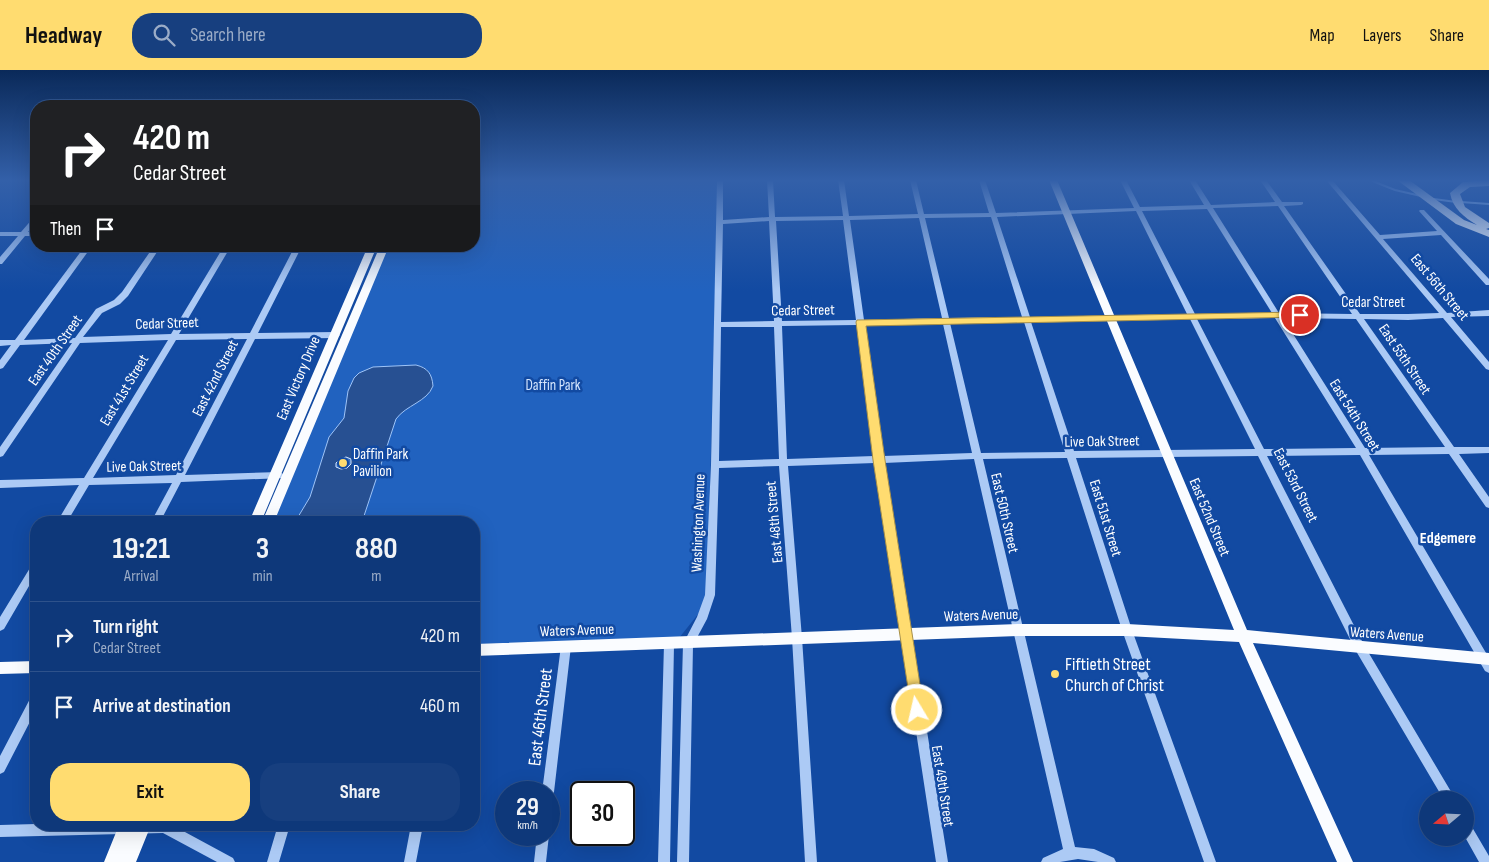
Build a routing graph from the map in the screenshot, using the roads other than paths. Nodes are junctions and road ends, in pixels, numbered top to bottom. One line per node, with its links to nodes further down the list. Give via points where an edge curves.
1 (922, 216): 39 (street, East 50th Street)
2 (719, 217): 15 (street, Washington Avenue)
3 (886, 217): 13 (street)
4 (995, 217): 38 (street, East 51st Street)
5 (1069, 217): 37 (main road, East 52nd Street)
6 (1142, 217): 36 (street, East 53rd Street)
7 (1214, 217): 34 (street, East 54th Street)
8 (1289, 217): 35 (street, East 55th Street)
9 (1361, 217): 23 (street, East 56th Street)
10 (1428, 217): 18 (street)
11 (1452, 217): 22 (highway)
12 (1472, 217): 17 (highway)
13 (846, 218): 14 (street); 40 (street, East 49th Street)
14 (772, 219): 15 (street); 41 (street, East 48th Street)
15 (719, 222): 42 (street, Washington Avenue)
16 (30, 225): 20 (street)
17 (1489, 228)
18 (1442, 233): 23 (street); 31 (street)
19 (0, 234): 20 (street)
20 (23, 234): 21 (street); 30 (street)
21 (30, 234)
22 (1489, 234)
23 (1378, 237): 33 (street, East 56th Street)
24 (85, 252): 48 (street)
25 (154, 252): 46 (street, East 40th Street, via 125,294 99,311)
26 (224, 252): 45 (street, East 41st Street)
27 (296, 252): 43 (street, East 42nd Street)
28 (371, 252): 44 (main road, East Victory Drive)
29 (382, 252): 49 (main road, East Victory Drive)
30 (0, 262)
31 (1489, 283)
32 (1489, 313): 33 (street, Cedar Street)
33 (1445, 314): 35 (street, Cedar Street); 51 (street, East 56th Street)
34 (1276, 315): 35 (street, Cedar Street); 36 (street, Cedar Street); 52 (street, East 54th Street)
35 (1360, 316): 53 (street, East 55th Street)
36 (1192, 317): 37 (street, Cedar Street); 57 (street, East 53rd Street)
37 (1110, 318): 38 (street, Cedar Street); 55 (main road, East 52nd Street)
38 (1028, 319): 39 (street, Cedar Street); 58 (street, East 51st Street)
39 (945, 321): 40 (street, Cedar Street); 59 (street, East 50th Street)
40 (860, 322): 41 (street, Cedar Street); 60 (street, East 49th Street)
41 (778, 324): 42 (street, Cedar Street); 61 (street, East 48th Street)
42 (717, 325): 62 (street, Washington Avenue)
43 (253, 335): 44 (street, Cedar Street); 45 (street, Cedar Street); 65 (street, East 42nd Street)
44 (336, 335): 49 (main road, via 341,337); 63 (main road, East Victory Drive)
45 (174, 337): 46 (street, Cedar Street); 66 (street, East 41st Street)
46 (77, 340): 48 (street, Cedar Street); 56 (street, East 40th Street)
47 (0, 342): 48 (street, Cedar Street)
48 (18, 342): 50 (street)
49 (341, 348): 64 (main road, East Victory Drive)
50 (0, 366)
51 (1489, 367)
52 (1362, 450): 53 (street, Live Oak Street); 57 (street, Live Oak Street); 85 (street, East 54th Street)
53 (1451, 450): 54 (street, Live Oak Street); 68 (street, East 55th Street)
54 (1489, 450)
55 (1166, 453): 57 (street, Live Oak Street); 58 (street, Live Oak Street); 78 (main road, East 52nd Street)
56 (0, 454)
57 (1262, 454): 83 (street, East 53rd Street)
58 (1072, 455): 59 (street, Live Oak Street); 76 (street, East 51st Street)
59 (977, 456): 60 (street, Live Oak Street); 75 (street, East 50th Street)
60 (879, 460): 61 (street, Live Oak Street); 77 (street, East 49th Street)
61 (783, 462): 62 (street, Live Oak Street); 79 (street, East 48th Street)
62 (715, 465): 81 (street, Washington Avenue, via 710,595 702,619)
63 (275, 476): 64 (street, Live Oak Street); 65 (street, Live Oak Street); 71 (main road, East Victory Drive)
64 (288, 476): 72 (main road, East Victory Drive)
65 (178, 480): 66 (street, Live Oak Street); 70 (street, East 42nd Street)
66 (87, 481): 67 (street, Live Oak Street); 69 (street, East 41st Street)
67 (0, 484)
68 (1489, 504)
69 (66, 516)
70 (159, 516)
71 (258, 516)
72 (271, 516)
73 (30, 576): 74 (street)
74 (0, 626)
75 (1018, 630): 76 (main road, Waters Avenue); 77 (main road, Waters Avenue); 101 (street, East 50th Street)
76 (1127, 630): 78 (main road, Waters Avenue); 114 (street, East 51st Street)
77 (905, 634): 79 (main road, Waters Avenue); 111 (street, East 49th Street)
78 (1243, 636): 83 (main road, Waters Avenue); 115 (main road, East 52nd Street)
79 (797, 638): 81 (main road, Waters Avenue); 110 (street, East 48th Street)
80 (669, 644): 81 (main road, Waters Avenue); 82 (main road, Waters Avenue); 108 (street)
81 (688, 644): 109 (street, Washington Avenue)
82 (566, 646): 84 (main road, Waters Avenue); 90 (street, East 46th Street)
83 (1360, 648): 85 (main road, Waters Avenue); 91 (street, East 53rd Street)
84 (480, 650)
85 (1487, 662)
86 (30, 667): 87 (main road)
87 (0, 668)
88 (30, 710): 89 (street)
89 (0, 768)
90 (549, 781)
91 (1445, 791)
92 (30, 830): 93 (street)
93 (0, 831)
94 (131, 831): 102 (main road)
95 (133, 831): 103 (main road)
96 (171, 831): 104 (street)
97 (282, 831): 105 (street)
98 (416, 831): 106 (street)
99 (1474, 841): 116 (street)
100 (542, 846): 107 (street)
101 (1070, 852): 112 (street); 113 (street, via 1087,853)
102 (112, 862)
103 (128, 862)
104 (229, 862)
105 (273, 862)
106 (410, 862)
107 (540, 862)
108 (664, 862)
109 (683, 862)
110 (811, 862)
111 (942, 862)
112 (1047, 862)
113 (1110, 862)
114 (1210, 862)
115 (1345, 862)
116 (1486, 862)

